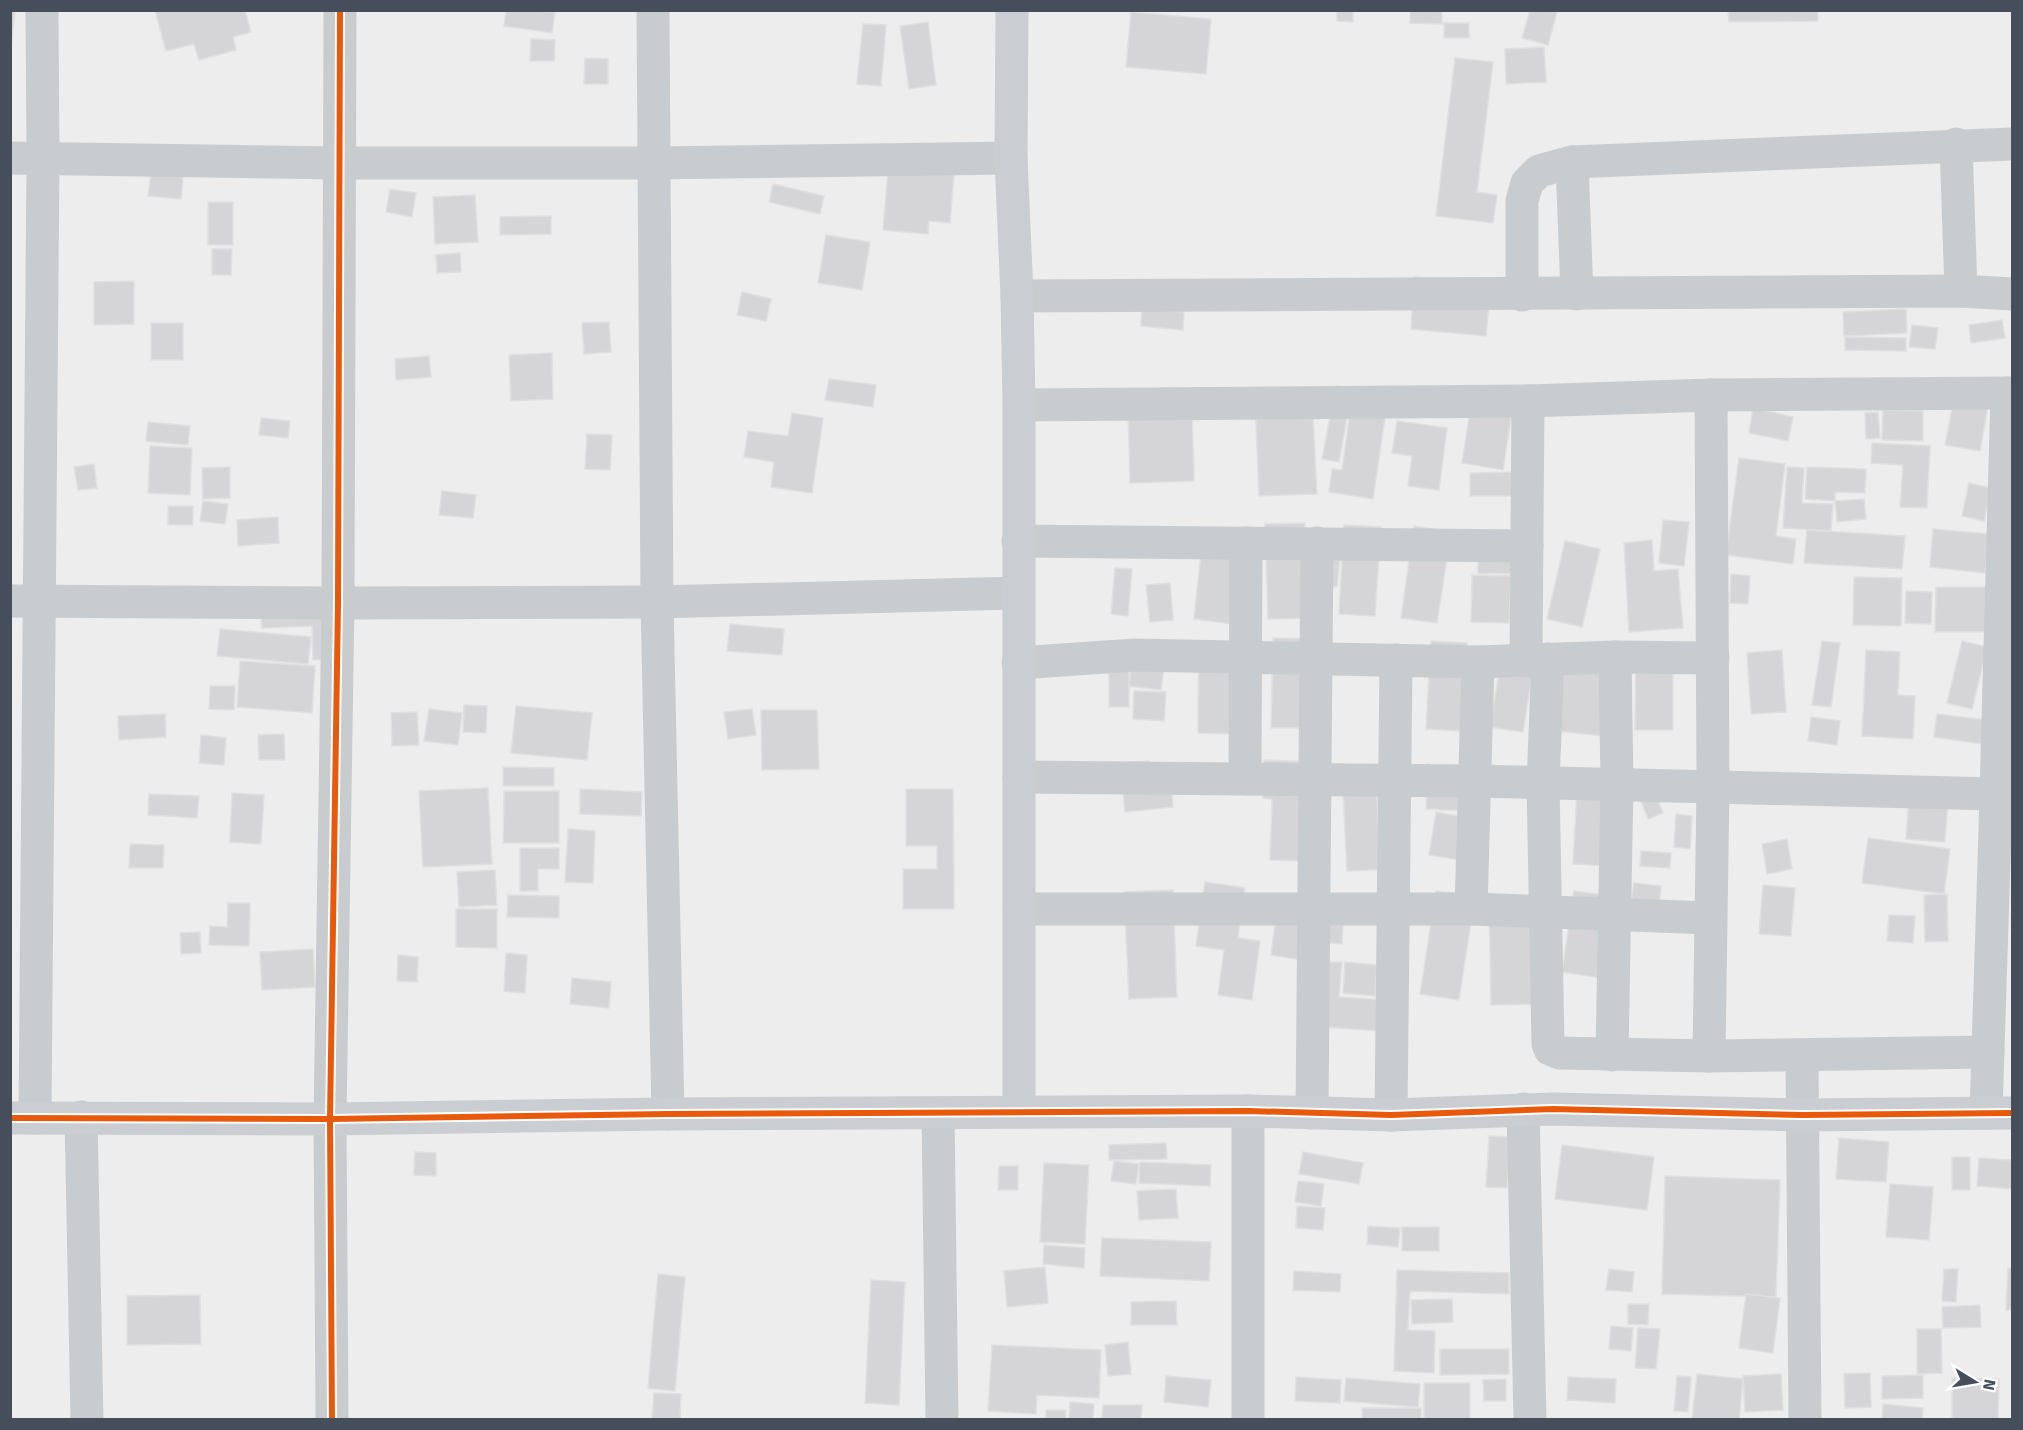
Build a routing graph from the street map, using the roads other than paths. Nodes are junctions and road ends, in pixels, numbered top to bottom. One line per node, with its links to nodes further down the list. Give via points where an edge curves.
1 (42, 10): 9 (street)
2 (340, 10): 11 (street)
3 (653, 10): 12 (street)
4 (1012, 10): 7 (street)
5 (1956, 144): 6 (street); 10 (street); 13 (street)
6 (2013, 144)
7 (1011, 158): 12 (street); 17 (street)
8 (10, 159): 9 (street)
9 (44, 159): 11 (street); 27 (street)
10 (1572, 162): 14 (street); 16 (street, via 1539,171 1527,183 1522,201)
11 (339, 163): 12 (street); 29 (street)
12 (654, 163): 28 (street)
13 (1961, 291): 14 (street); 15 (street)
14 (1577, 294): 16 (street)
15 (2013, 294)
16 (1522, 295): 17 (street)
17 (1017, 296): 21 (street)
18 (2010, 393): 19 (street); 30 (street)
19 (1711, 395): 20 (street); 34 (street)
20 (1528, 401): 21 (street); 25 (street)
21 (1019, 405): 22 (street)
22 (1018, 541): 23 (street); 26 (street)
23 (1246, 543): 24 (street); 31 (street)
24 (1317, 543): 25 (street); 33 (street)
25 (1527, 546): 36 (street)
26 (1018, 593): 28 (street); 38 (street)
27 (25, 601): 29 (street); 70 (street)
28 (657, 602): 29 (street); 66 (street)
29 (338, 603): 71 (street)
30 (2007, 651): 47 (street)
31 (1246, 657): 33 (street); 38 (street, via 1135,655); 40 (street)
32 (1615, 657): 34 (street); 36 (street); 45 (street)
33 (1316, 658): 35 (street); 41 (street)
34 (1713, 658): 46 (street)
35 (1396, 660): 37 (street); 42 (street)
36 (1537, 660): 37 (street); 44 (street)
37 (1478, 662): 43 (street)
38 (1018, 663): 39 (street)
39 (1019, 777): 40 (street); 49 (street)
40 (1245, 779): 41 (street)
41 (1314, 780): 42 (street); 52 (street)
42 (1394, 780): 43 (street); 50 (street)
43 (1475, 781): 44 (street); 51 (street)
44 (1544, 783): 45 (street); 53 (street)
45 (1617, 784): 46 (street); 54 (street)
46 (1713, 786): 47 (street); 55 (street)
47 (1995, 794): 48 (street)
48 (2004, 830): 56 (street)
49 (1019, 909): 52 (street); 61 (street)
50 (1393, 909): 51 (street); 52 (street); 67 (street)
51 (1471, 909): 53 (street)
52 (1314, 910): 64 (street)
53 (1544, 912): 54 (street); 57 (street, via 1550,1049 1559,1053)
54 (1614, 914): 55 (street); 57 (street)
55 (1710, 918): 58 (street)
56 (1988, 1052): 59 (street); 65 (street)
57 (1612, 1055): 58 (street)
58 (1708, 1056): 59 (street)
59 (1802, 1056): 68 (street)
60 (1523, 1109): 67 (street); 68 (street); 76 (street)
61 (1019, 1112): 62 (street); 63 (street)
62 (1248, 1112): 64 (street); 75 (street)
63 (938, 1113): 66 (street); 74 (street)
64 (1312, 1113): 67 (street)
65 (1999, 1113): 68 (street)
66 (668, 1114): 71 (street)
67 (1391, 1115)
68 (1802, 1115): 77 (street)
69 (81, 1117): 70 (street); 71 (street); 72 (street)
70 (23, 1118)
71 (330, 1119): 73 (street)
72 (87, 1419)
73 (332, 1419)
74 (942, 1419)
75 (1248, 1419)
76 (1530, 1419)
77 (1805, 1419)

